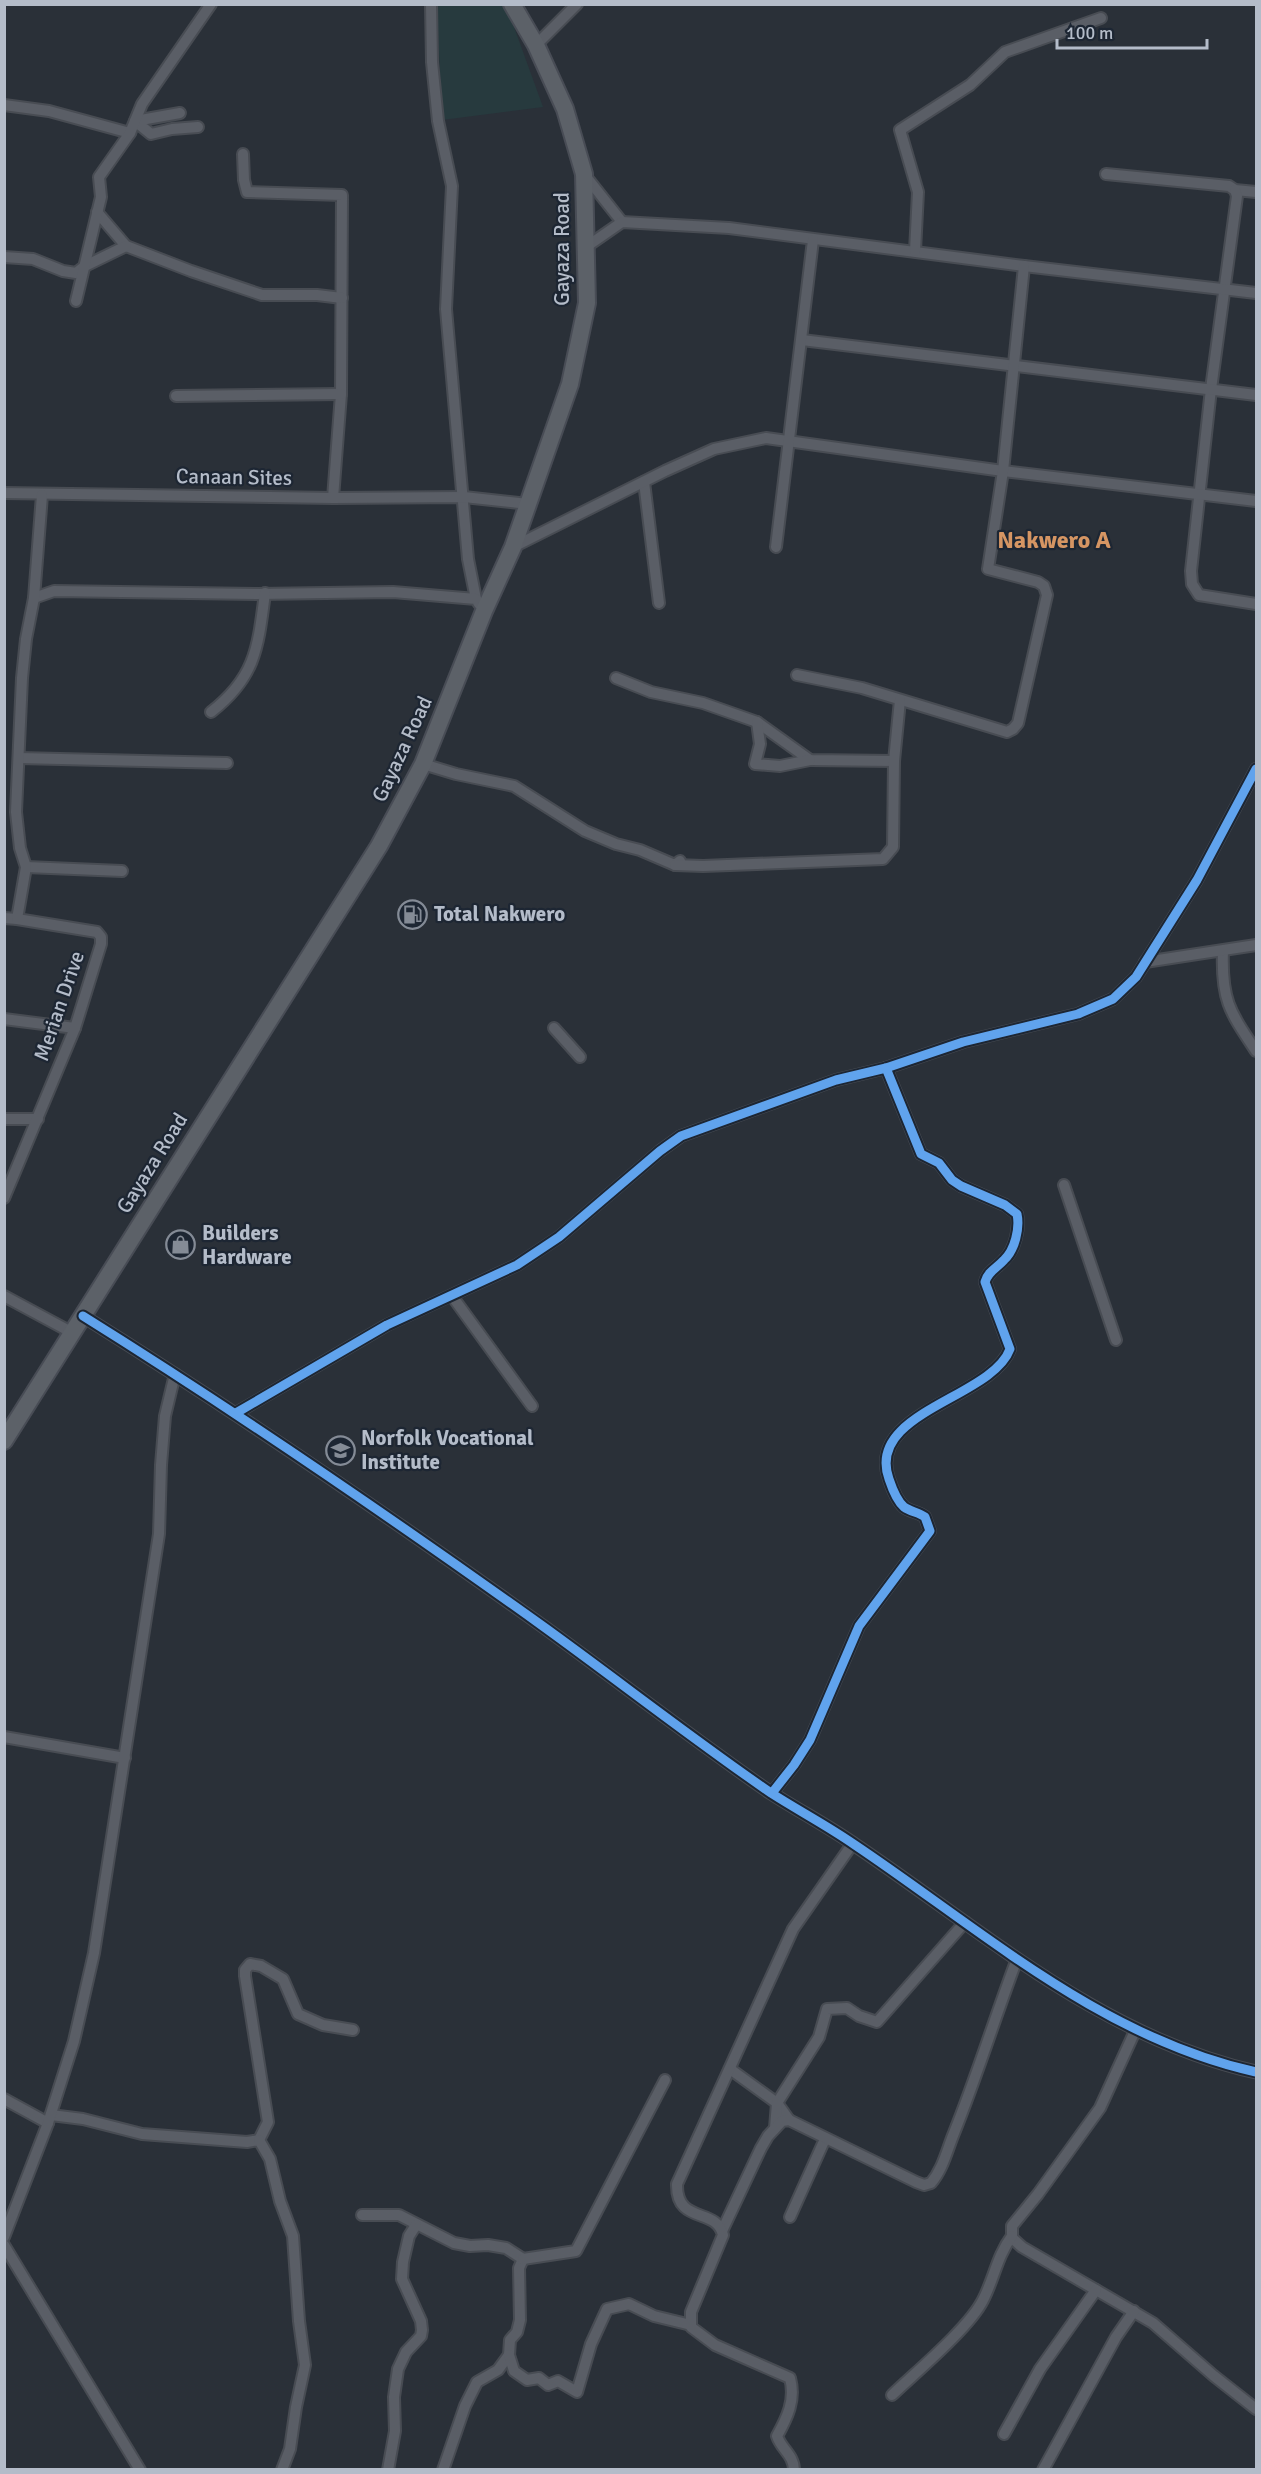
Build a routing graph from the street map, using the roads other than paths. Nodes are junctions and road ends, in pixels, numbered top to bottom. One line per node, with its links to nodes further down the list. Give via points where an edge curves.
1 (211, 4): 9 (street)
2 (431, 4): 42 (street, via 438,121 452,186 447,309)
3 (512, 4): 6 (main road, Gayaza Road)
4 (577, 4): 6 (street)
5 (1101, 18): 22 (street, via 1005,52 970,85 900,130 918,192)
6 (536, 45): 13 (main road, Gayaza Road, via 565,109)
7 (4, 105): 11 (street, via 49,111)
8 (180, 114): 9 (street)
9 (135, 121): 10 (street, via 151,134); 11 (street)
10 (198, 127)
11 (130, 133): 17 (street, via 99,177 101,197)
12 (243, 154): 28 (street, via 247,192 342,195)
13 (584, 174): 18 (street); 21 (main road, Gayaza Road)
14 (1106, 174): 15 (street, via 1230,186)
15 (1235, 190): 16 (street); 26 (street, via 1238,196)
16 (1257, 192)
17 (97, 212): 20 (street); 24 (street)
18 (622, 222): 19 (street, via 729,228); 21 (street)
19 (813, 240): 22 (street); 30 (street)
20 (126, 246): 24 (street); 28 (street, via 262,295)
21 (586, 247): 45 (main road, Gayaza Road, via 587,303 570,384)
22 (915, 251): 25 (street)
23 (4, 257): 24 (street, via 33,259 76,273)
24 (85, 266): 29 (street)
25 (1024, 266): 26 (street); 31 (street)
26 (1225, 288): 27 (street); 32 (street)
27 (1257, 293)
28 (342, 298): 33 (street)
29 (76, 301)
30 (802, 340): 31 (street); 36 (street)
31 (1013, 366): 32 (street); 37 (street)
32 (1211, 389): 34 (street); 41 (street)
33 (341, 394): 35 (street); 43 (street)
34 (1257, 395)
35 (176, 396)
36 (790, 442): 37 (street); 38 (street, via 766,438 714,449); 47 (street)
37 (1003, 471): 41 (street); 55 (street, via 988,569 1038,582 1047,595 1018,723 1007,732)
38 (644, 482): 46 (street); 50 (street)
39 (4, 493): 40 (street, Canaan Sites)
40 (42, 495): 43 (street, Canaan Sites); 49 (street)
41 (1199, 495): 44 (street); 51 (street, via 1191,571 1194,591 1213,598)
42 (464, 497): 43 (street, Canaan Sites); 45 (street, Canaan Sites); 52 (street, via 468,559)
43 (333, 498)
44 (1257, 501)
45 (528, 504): 46 (main road, Gayaza Road)
46 (513, 547): 52 (main road, Gayaza Road)
47 (776, 547)
48 (265, 593): 49 (street, via 54,591); 52 (street, via 393,592); 56 (street, via 251,666 232,696)
49 (34, 598): 58 (street, via 26,639)
50 (659, 603)
51 (1257, 604)
52 (480, 605): 62 (main road, Gayaza Road)
53 (797, 675): 55 (street)
54 (616, 678): 57 (street)
55 (900, 700): 60 (street)
56 (211, 712)
57 (757, 722): 59 (street); 59 (street, via 760,744 755,764 780,766)
58 (19, 758): 61 (street); 64 (street)
59 (810, 760): 60 (street)
60 (894, 761): 62 (street, via 894,847 883,859 703,866 678,863 585,831 514,786)
61 (227, 763)
62 (423, 764): 85 (main road, Gayaza Road, via 374,854)
63 (1257, 769): 72 (street, via 1197,880)
64 (16, 812): 65 (street); 66 (street)
65 (4, 813)
66 (26, 867): 67 (street); 69 (street)
67 (122, 872)
68 (4, 918): 69 (street)
69 (16, 919): 74 (street, Merian Drive, via 97,933 101,937)
70 (1257, 945): 71 (street)
71 (1223, 951): 72 (street); 76 (street, via 1221,978 1231,1013)
72 (1145, 962): 78 (street, via 1124,990 1100,1006 963,1042)
73 (4, 1019): 74 (street)
74 (75, 1028): 80 (street, Merian Drive)
75 (554, 1028): 77 (street)
76 (1257, 1052)
77 (580, 1057)
78 (886, 1068): 84 (street, via 836,1080 681,1136 550,1244 517,1265); 94 (street, via 921,1154 939,1163 961,1186 1005,1204 1017,1214 1016,1235 1008,1256 988,1274 985,1282 1010,1349 992,1372 906,1426 892,1442 887,1459 892,1488 904,1506 921,1513 930,1531 859,1626 810,1740)
79 (4, 1119): 80 (street)
80 (38, 1119): 82 (street, Merian Drive)
81 (1064, 1185): 87 (street)
82 (4, 1198)
83 (4, 1296): 86 (street)
84 (452, 1296): 89 (street); 90 (street, via 387,1325)
85 (82, 1316): 86 (main road, Gayaza Road); 88 (street)
86 (71, 1332): 91 (main road, Gayaza Road)
87 (1116, 1340)
88 (175, 1374): 90 (street); 93 (street, via 165,1416 159,1534)
89 (532, 1406)
90 (236, 1413): 94 (street, via 542,1626)
91 (4, 1441)
92 (4, 1737): 93 (street)
93 (124, 1758): 105 (street, via 94,1953 74,2041)
94 (772, 1793): 95 (street)
95 (853, 1844): 96 (street); 100 (street, via 793,1929)
96 (965, 1922): 97 (street); 104 (street, via 877,2022 847,2008 827,2008 819,2037)
97 (1017, 1959): 99 (street); 108 (street, via 975,2082 944,2161 931,2183 916,2182)
98 (353, 2030): 109 (street, via 323,2025 298,2014 283,1980 255,1964 247,1966 245,1976 267,2112 266,2130)
99 (1135, 2031): 101 (street, via 1202,2057); 114 (street, via 1100,2108 1012,2226)
100 (730, 2069): 104 (street); 113 (street, via 677,2184 681,2205)
101 (1257, 2072)
102 (665, 2080): 117 (street, via 576,2252)
103 (4, 2099): 105 (street)
104 (777, 2103): 106 (street); 107 (street)
105 (49, 2119): 109 (street, via 83,2120 142,2134); 115 (street)
106 (789, 2120): 107 (street); 108 (street)
107 (775, 2128): 113 (street)
108 (825, 2139): 111 (street)
109 (260, 2140): 126 (street, via 270,2159 293,2236 305,2365 290,2450)
110 (362, 2215): 112 (street, via 399,2215)
111 (790, 2217)
112 (416, 2225): 117 (street, via 454,2242 506,2248); 127 (street, via 405,2253 402,2279 422,2330 398,2369 395,2431)
113 (722, 2231): 120 (street, via 692,2312)
114 (1012, 2236): 118 (street, via 1022,2247); 122 (street, via 1003,2248 983,2302)
115 (4, 2237)
116 (4, 2245): 125 (street)
117 (523, 2259): 121 (street, via 519,2268 520,2320 510,2340)
118 (1096, 2290): 119 (street); 124 (street, via 1040,2368)
119 (1134, 2311): 123 (street); 130 (street)
120 (691, 2325): 121 (street, via 654,2316 629,2304 607,2308 576,2392 558,2381 548,2385 539,2378 527,2380 514,2371); 129 (street, via 694,2332 715,2345 790,2379 794,2397 777,2436)
121 (509, 2355): 128 (street, via 498,2370 477,2382)
122 (892, 2394)
123 (1257, 2409)
124 (1004, 2434)
125 (140, 2469)
126 (282, 2469)
127 (388, 2469)
128 (442, 2469)
129 (794, 2469)
130 (1043, 2469)

